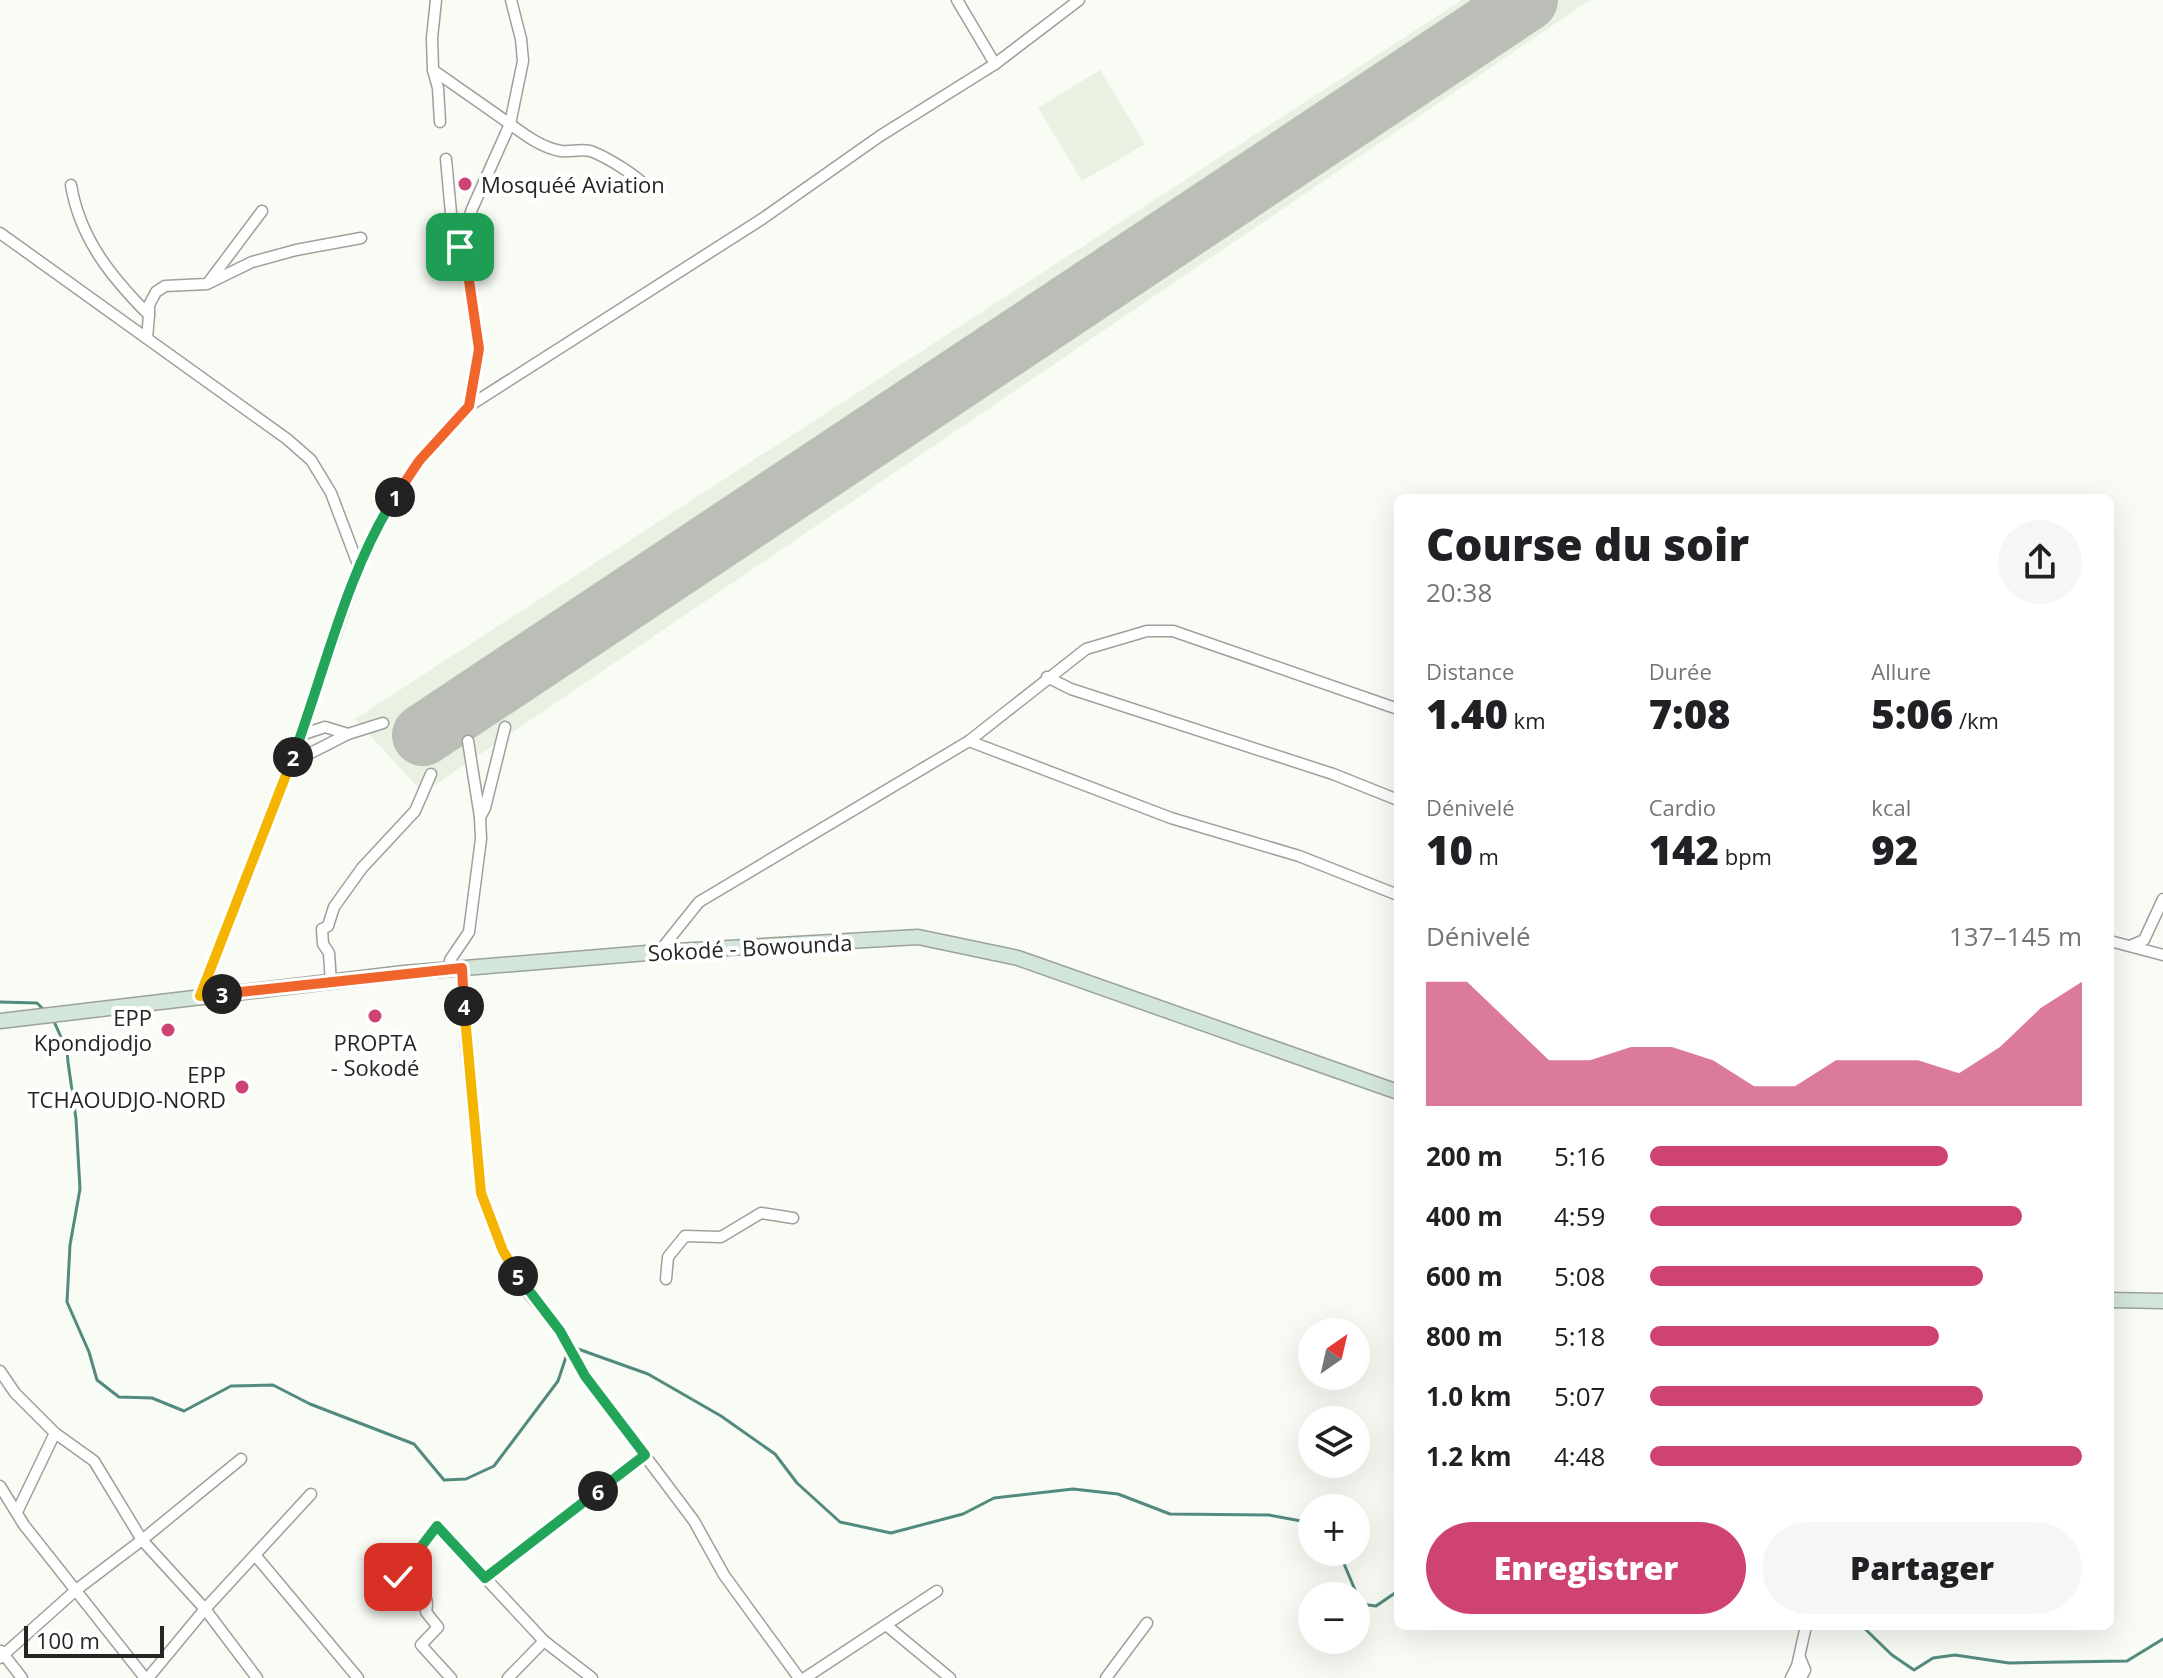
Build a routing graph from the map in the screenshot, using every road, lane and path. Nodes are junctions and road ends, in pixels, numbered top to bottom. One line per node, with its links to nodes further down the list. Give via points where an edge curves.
1 (436, 0): 6 (street)
2 (511, 0): 8 (street, via 523,61)
3 (957, 0): 5 (street)
4 (1079, 0): 5 (street)
5 (995, 64): 19 (street)
6 (433, 70): 7 (street); 8 (street)
7 (440, 122)
8 (510, 124): 11 (street, via 561,151 591,150 632,172); 15 (street)
9 (446, 159): 15 (street, via 452,224)
10 (71, 185): 17 (street, via 100,261)
11 (647, 187)
12 (262, 211): 16 (street)
13 (0, 233): 18 (street)
14 (361, 238): 16 (street, via 252,262)
15 (460, 247): 19 (street, via 479,349)
16 (207, 284): 17 (street, via 165,286 156,292)
17 (149, 315): 18 (street)
18 (147, 338): 20 (street, via 311,460 331,493)
19 (469, 406): 20 (street, via 419,461 379,522)
20 (359, 567): 26 (street)
21 (1047, 677): 22 (street, via 1086,649 1147,631 1173,631); 28 (street); 31 (street)
22 (1394, 708)
23 (383, 723): 25 (street)
24 (505, 727): 32 (street)
25 (348, 734): 26 (street, via 325,727); 29 (street)
26 (301, 735): 29 (street)
27 (468, 741): 32 (street)
28 (969, 741): 33 (street, via 1171,818 1299,856); 36 (street, via 699,902)
29 (291, 763): 40 (street)
30 (431, 774): 39 (street, via 415,811 362,868 322,929)
31 (1394, 798)
32 (480, 817): 38 (street, via 469,932 450,960)
33 (1394, 893)
34 (2163, 899): 35 (street, via 2144,940)
35 (2120, 944): 37 (street)
36 (659, 952): 38 (main road, Sokodé - Bowounda); 42 (main road, Sokodé - Bowounda, via 918,937 1018,958)
37 (2163, 955)
38 (456, 968): 39 (main road, Sokodé - Bowounda); 49 (street, via 481,1193 503,1251 585,1376)
39 (331, 983): 40 (main road, Sokodé - Bowounda)
40 (200, 996): 41 (main road, Sokodé - Bowounda)
41 (3, 1020)
42 (1394, 1091)
43 (793, 1218): 44 (street, via 761,1213 721,1237 685,1236 668,1257)
44 (666, 1279)
45 (2114, 1300): 46 (main road)
46 (2163, 1301)
47 (0, 1371): 48 (street)
48 (55, 1433): 53 (street); 54 (street, via 94,1461)
49 (645, 1455): 56 (street); 73 (street, via 694,1521 724,1575)
50 (241, 1459): 54 (street)
51 (0, 1486): 53 (street)
52 (311, 1494): 55 (street)
53 (17, 1512): 57 (street)
54 (142, 1540): 57 (street); 59 (street)
55 (255, 1555): 59 (street); 69 (street)
56 (485, 1578): 63 (street); 70 (street, via 437,1526 398,1577 417,1582 424,1592 426,1612 438,1627 421,1645)
57 (76, 1590): 64 (street); 67 (street)
58 (937, 1591): 61 (street)
59 (205, 1609): 67 (street); 68 (street)
60 (1147, 1623): 75 (street)
61 (886, 1625): 73 (street); 74 (street)
62 (1805, 1630): 65 (street)
63 (544, 1641): 71 (street); 72 (street)
64 (1, 1654): 66 (street)
65 (1800, 1657): 76 (street); 77 (street, via 1805,1670)
66 (22, 1678)
67 (146, 1678)
68 (257, 1678)
69 (358, 1678)
70 (451, 1678)
71 (508, 1678)
72 (592, 1678)
73 (802, 1678)
74 (950, 1678)
75 (1106, 1678)
76 (1791, 1678)
77 (1801, 1678)

